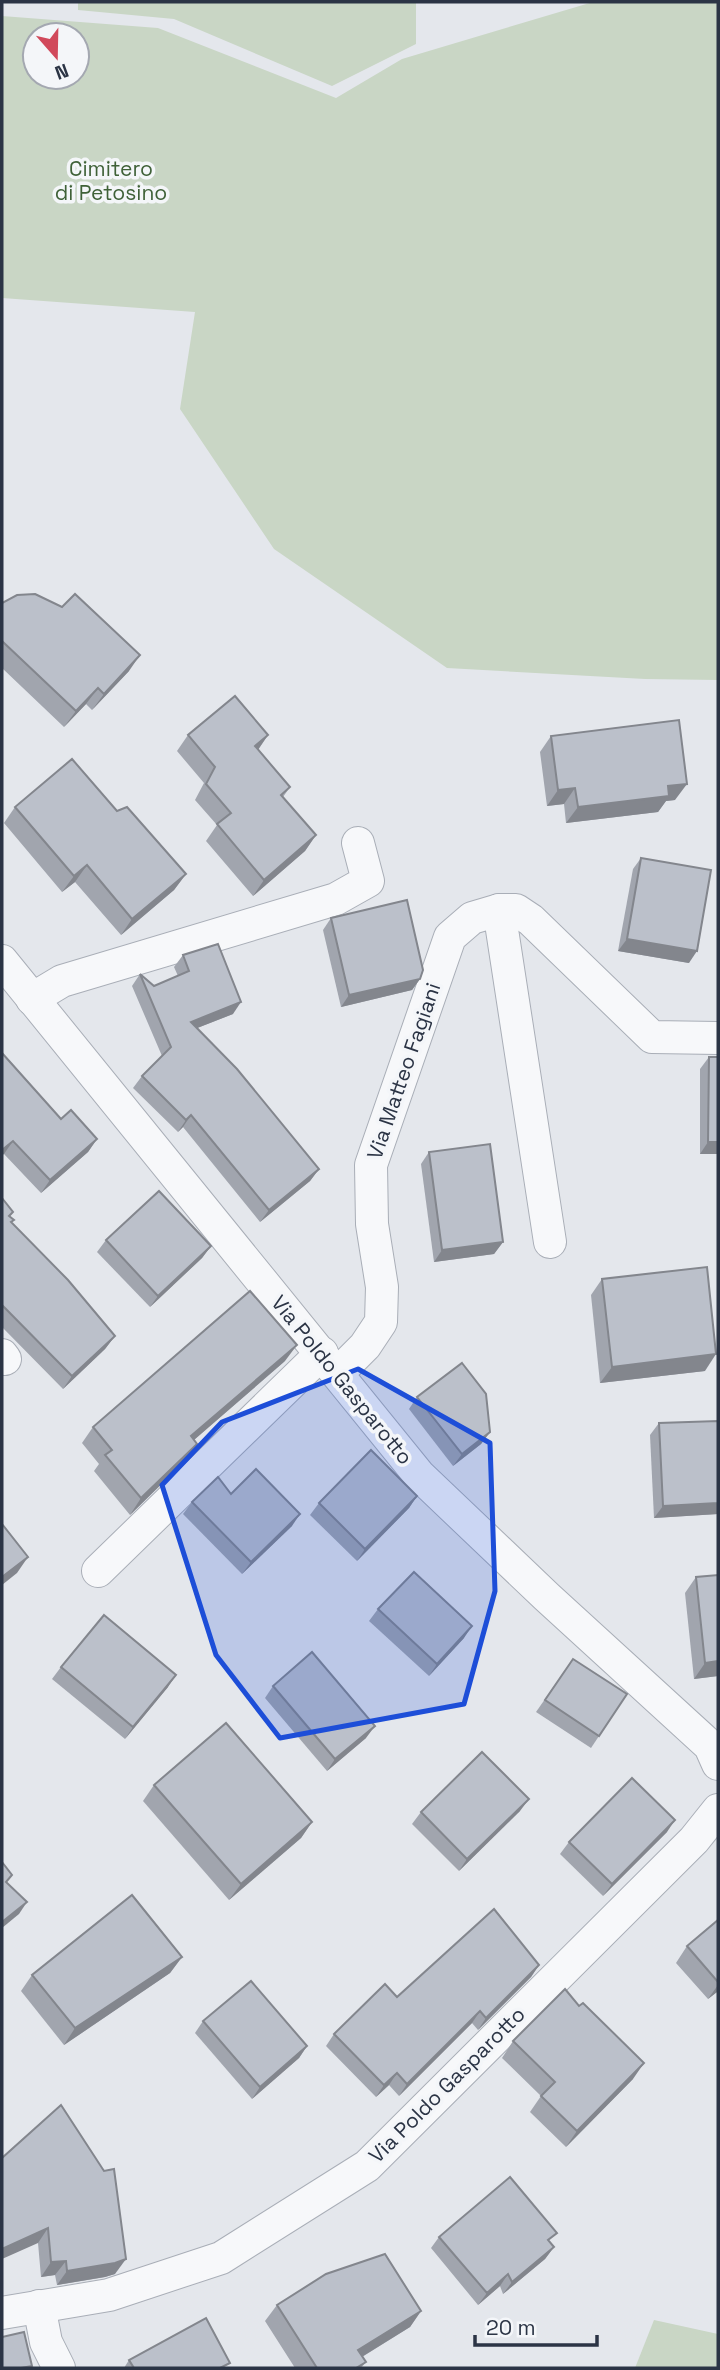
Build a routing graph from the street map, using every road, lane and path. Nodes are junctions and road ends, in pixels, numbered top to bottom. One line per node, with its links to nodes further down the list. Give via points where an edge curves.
1 (358, 842): 4 (street, via 368,881 337,899 62,981)
2 (499, 910): 5 (street, via 516,910 531,920 652,1037); 6 (street); 7 (street, Via Matteo Fagiani, via 472,918 450,937 371,1165 381,1322 365,1346)
3 (2, 961): 4 (street, Via Poldo Gasparotto)
4 (32, 999): 7 (street, Via Poldo Gasparotto)
5 (718, 1038)
6 (550, 1242)
7 (330, 1363): 8 (street, Via Matteo Fagiani); 9 (street, Via Poldo Gasparotto, via 419,1475 710,1746)
8 (97, 1571)
9 (718, 1764)
10 (718, 1810): 11 (street, Via Poldo Gasparotto, via 694,1840 367,2166 221,2258 109,2295)
11 (39, 2306): 12 (street, Via Poldo Gasparotto); 13 (street, via 46,2342)
12 (2, 2313)
13 (59, 2368)

